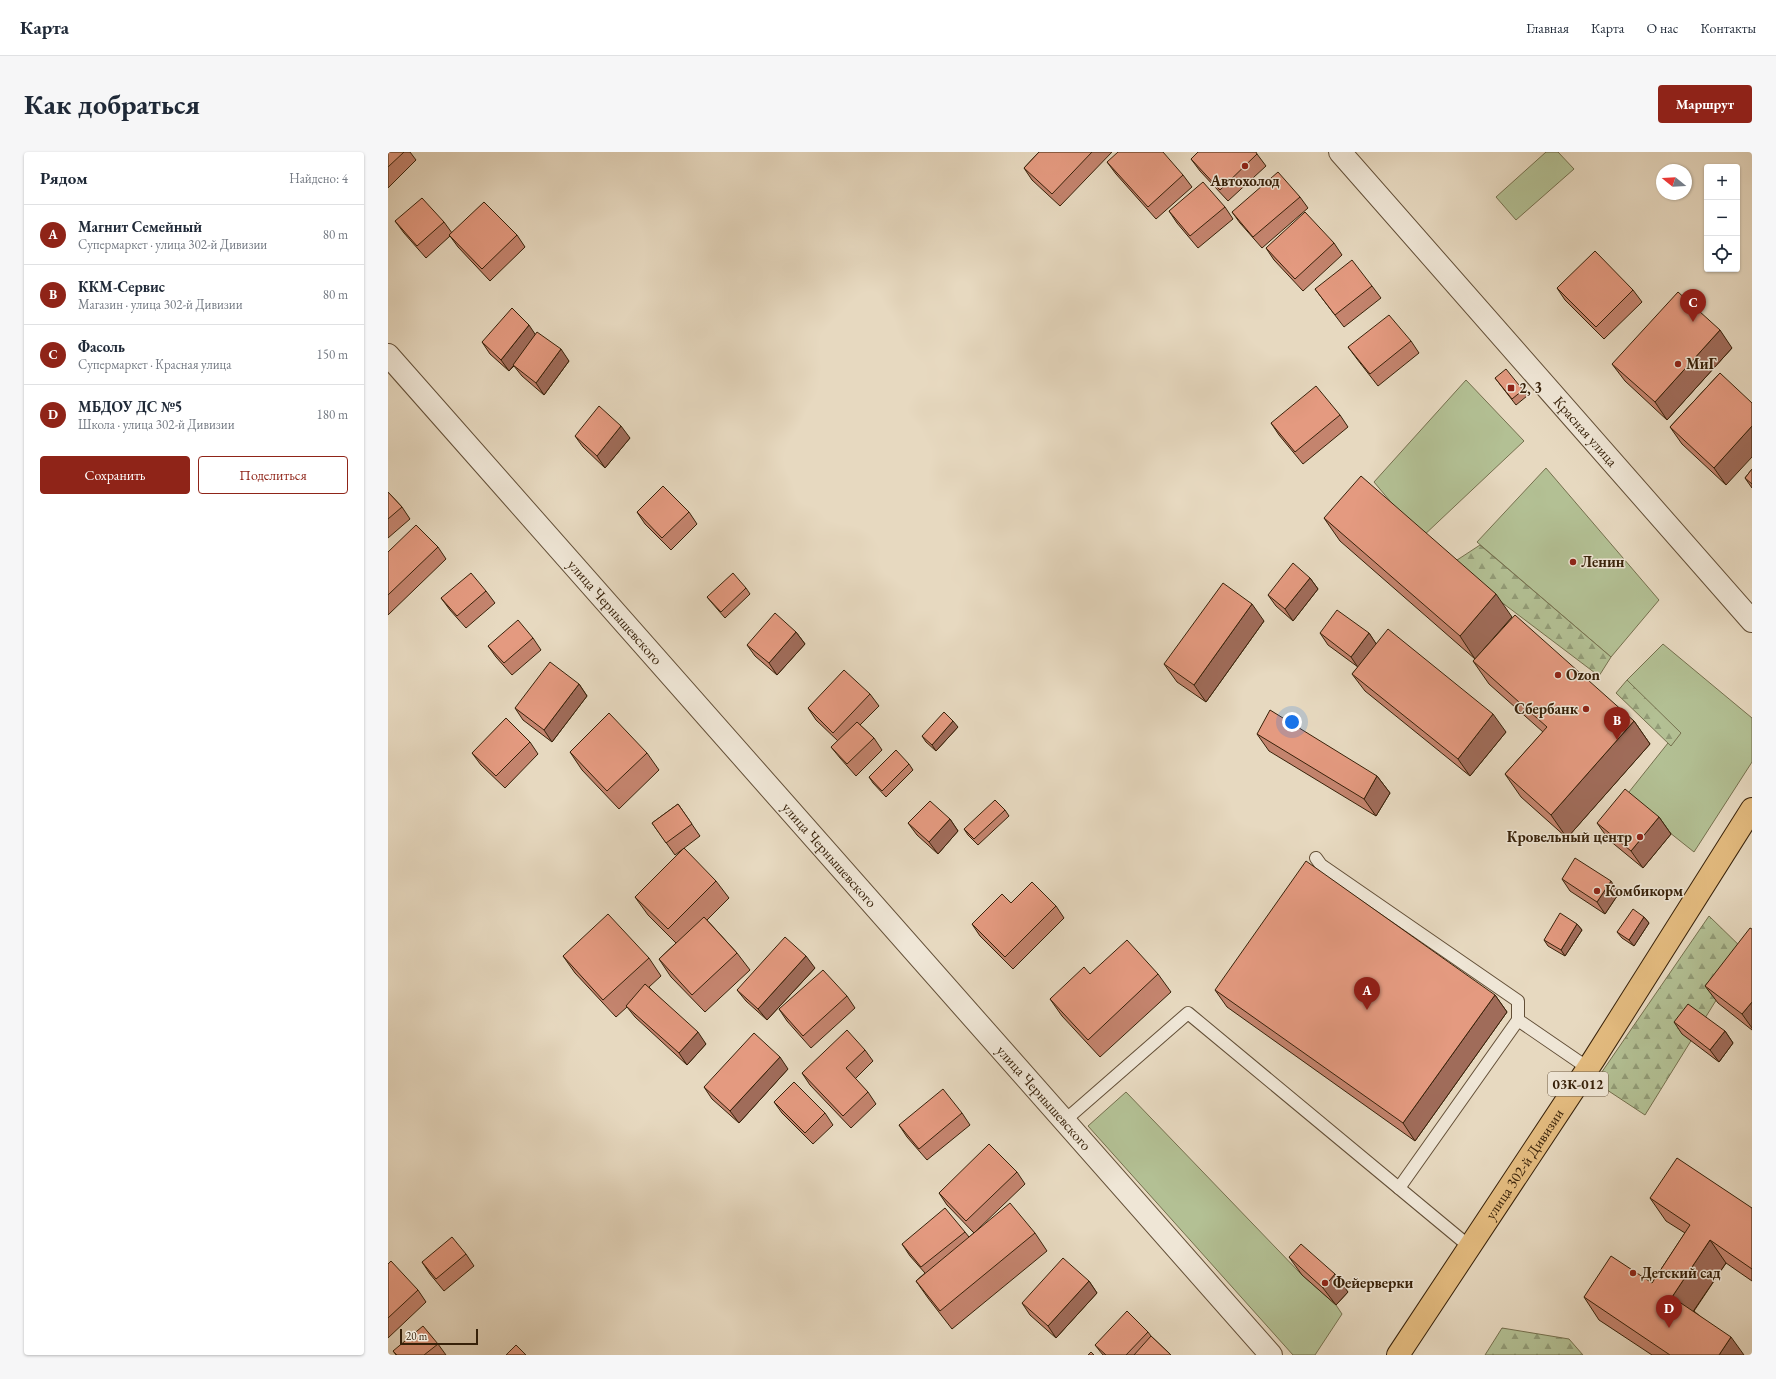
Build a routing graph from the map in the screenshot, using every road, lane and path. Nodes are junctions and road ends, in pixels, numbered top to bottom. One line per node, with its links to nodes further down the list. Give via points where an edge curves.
1 (1340, 152): 3 (street, Красная улица)
2 (388, 355): 8 (street, улица Чернышевского)
3 (1752, 621)
4 (1752, 809): 7 (main road, улица 302-й Дивизии / 03К-012)
5 (1316, 858): 6 (lane, via 1321,865 1518,1001)
6 (1518, 1020): 7 (lane); 9 (lane)
7 (1588, 1068): 10 (main road, улица 302-й Дивизии / 03К-012)
8 (1063, 1122): 9 (lane, via 1188,1013); 11 (street, улица Чернышевского)
9 (1399, 1188): 10 (lane)
10 (1470, 1247): 12 (main road, улица 302-й Дивизии / 03К-012)
11 (1271, 1355)
12 (1398, 1355)

